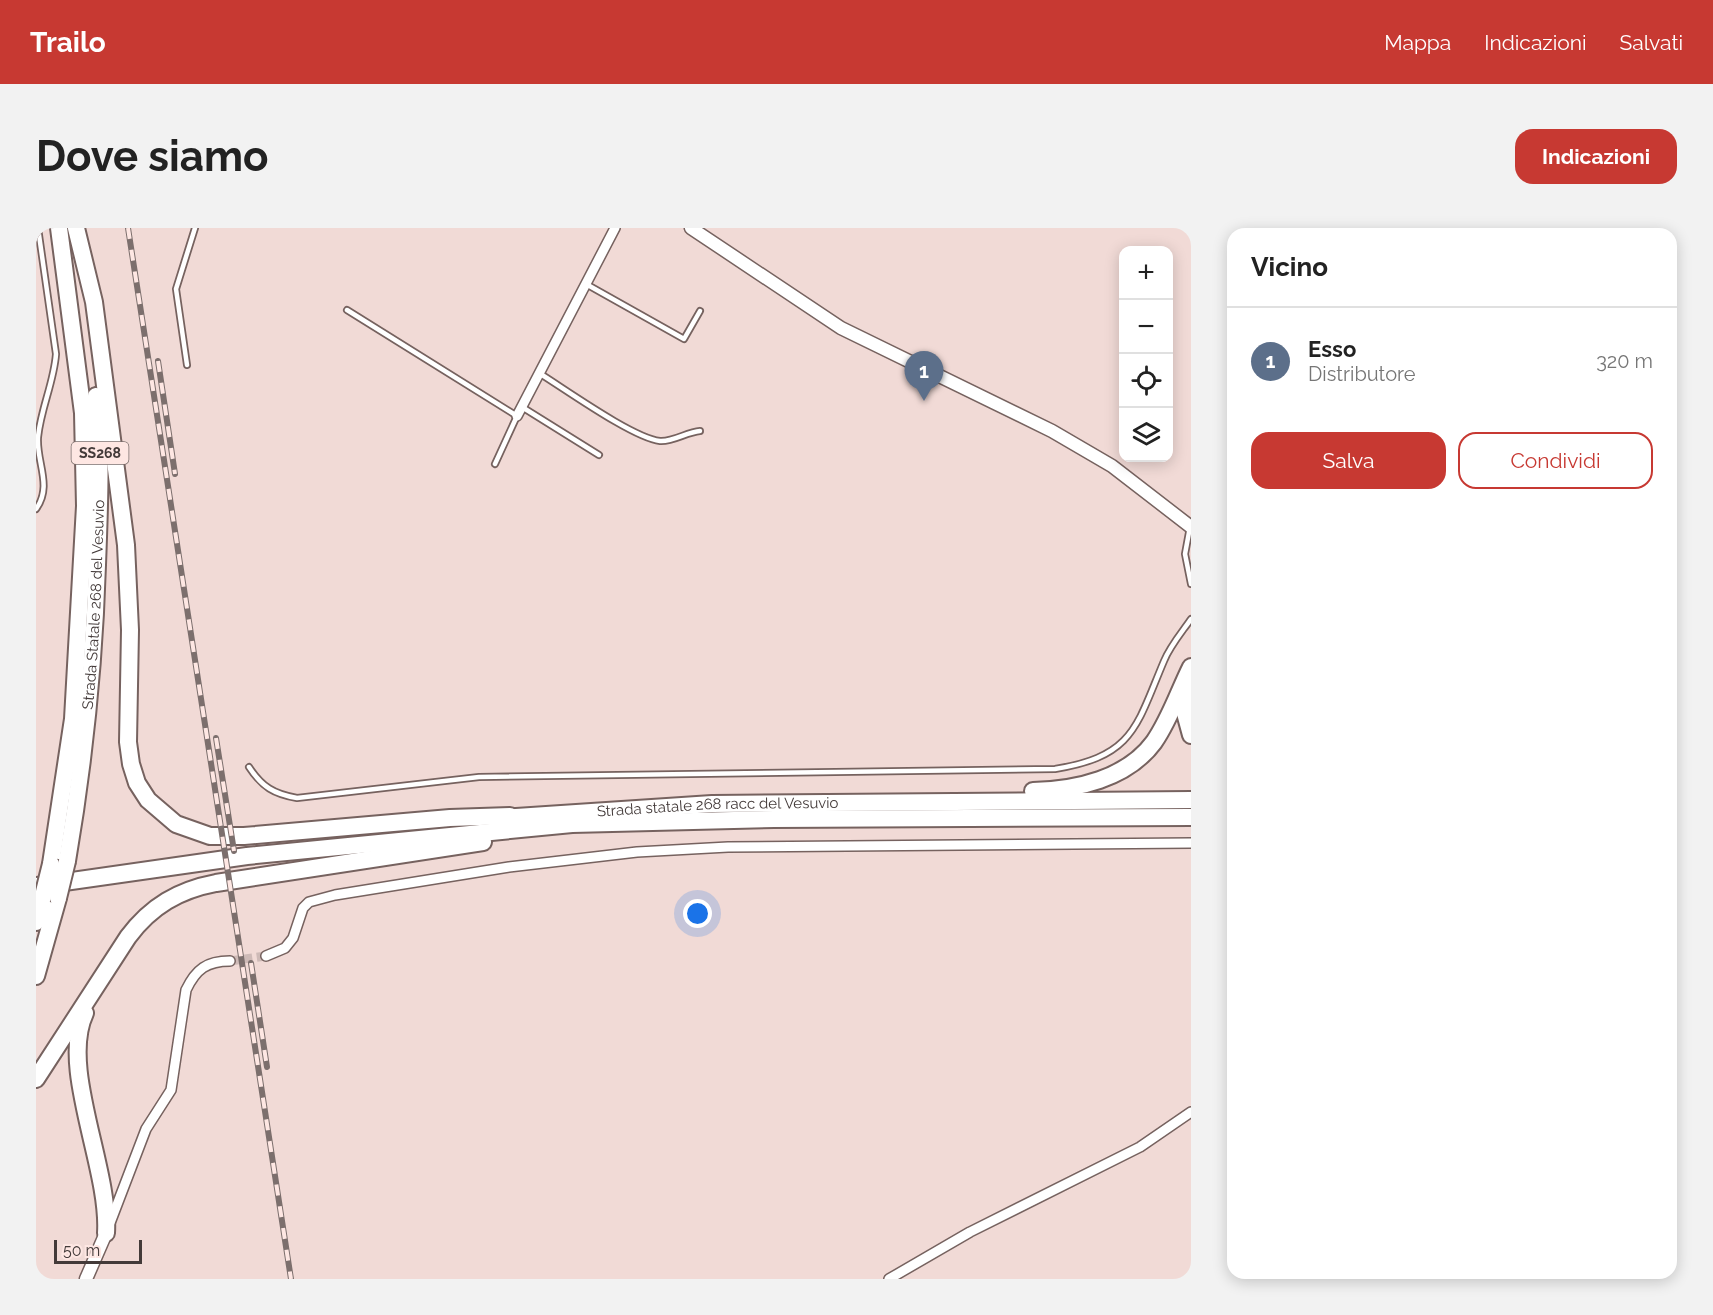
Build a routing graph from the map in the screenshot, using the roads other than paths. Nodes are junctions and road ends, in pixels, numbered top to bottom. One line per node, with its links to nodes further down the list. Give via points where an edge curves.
1 (38, 228): 16 (lane, via 56,354 38,440 45,486)
2 (59, 228): 30 (highway, Strada Statale 268 del Vesuvio / SS268, via 83,413 85,506 73,719)
3 (75, 228): 25 (highway, via 94,302 126,545 129,753 137,783 148,800 176,824 210,836); 30 (highway, Strada Statale 268 del Vesuvio / SS268, via 98,412 100,506 92,679 80,783)
4 (195, 228): 10 (lane, via 176,290)
5 (615, 228): 7 (street)
6 (691, 228): 17 (street, via 841,328 1052,431 1112,466)
7 (585, 284): 9 (lane, via 684,339); 11 (street)
8 (347, 310): 12 (lane)
9 (700, 311)
10 (188, 365)
11 (539, 373): 12 (street); 13 (lane, via 651,439 663,442)
12 (519, 412): 14 (lane); 15 (lane)
13 (700, 431)
14 (599, 455)
15 (495, 464)
16 (36, 509)
17 (1191, 526): 18 (lane, via 1185,554)
18 (1191, 584)
19 (1191, 619): 22 (lane, via 1164,659 1141,718 1108,754 1088,764 1055,769 479,777 297,798 276,794 259,782)
20 (1188, 672): 21 (highway, via 1185,713); 24 (highway, via 1153,743 1113,775 1053,791 957,795)
21 (1191, 735)
22 (249, 767)
23 (1191, 800): 24 (highway, Strada statale 268 racc del Vesuvio)
24 (907, 802): 25 (highway, Strada statale 268 racc del Vesuvio, via 712,804)
25 (510, 816): 29 (highway, Strada statale 268 racc del Vesuvio, via 308,843)
26 (1191, 817): 27 (highway, Strada statale 268 racc del Vesuvio)
27 (657, 822): 29 (highway, Strada statale 268 racc del Vesuvio, via 524,828); 36 (highway, via 504,839 199,886 167,900 139,923)
28 (1191, 843): 33 (street, via 728,847 637,852 509,867 309,902 303,908 293,938 285,948)
29 (247, 856): 31 (highway, Strada statale 268 racc del Vesuvio)
30 (59, 862): 31 (highway, Strada Statale 268 del Vesuvio / SS268, bridge)
31 (43, 900): 32 (highway, Strada Statale 268 del Vesuvio / SS268); 35 (highway, Strada Statale 268 del Vesuvio / SS268)
32 (36, 922)
33 (266, 956)
34 (230, 961): 40 (street, via 203,965 192,977 186,990 171,1090 146,1129)
35 (36, 976)
36 (99, 984): 37 (highway); 39 (highway, via 80,1024 76,1043)
37 (36, 1079)
38 (1191, 1112): 43 (street, via 1140,1147 970,1233)
39 (103, 1183): 40 (highway, via 109,1194); 41 (highway)
40 (120, 1195): 41 (street)
41 (106, 1233): 42 (street)
42 (86, 1279)
43 (889, 1279)

